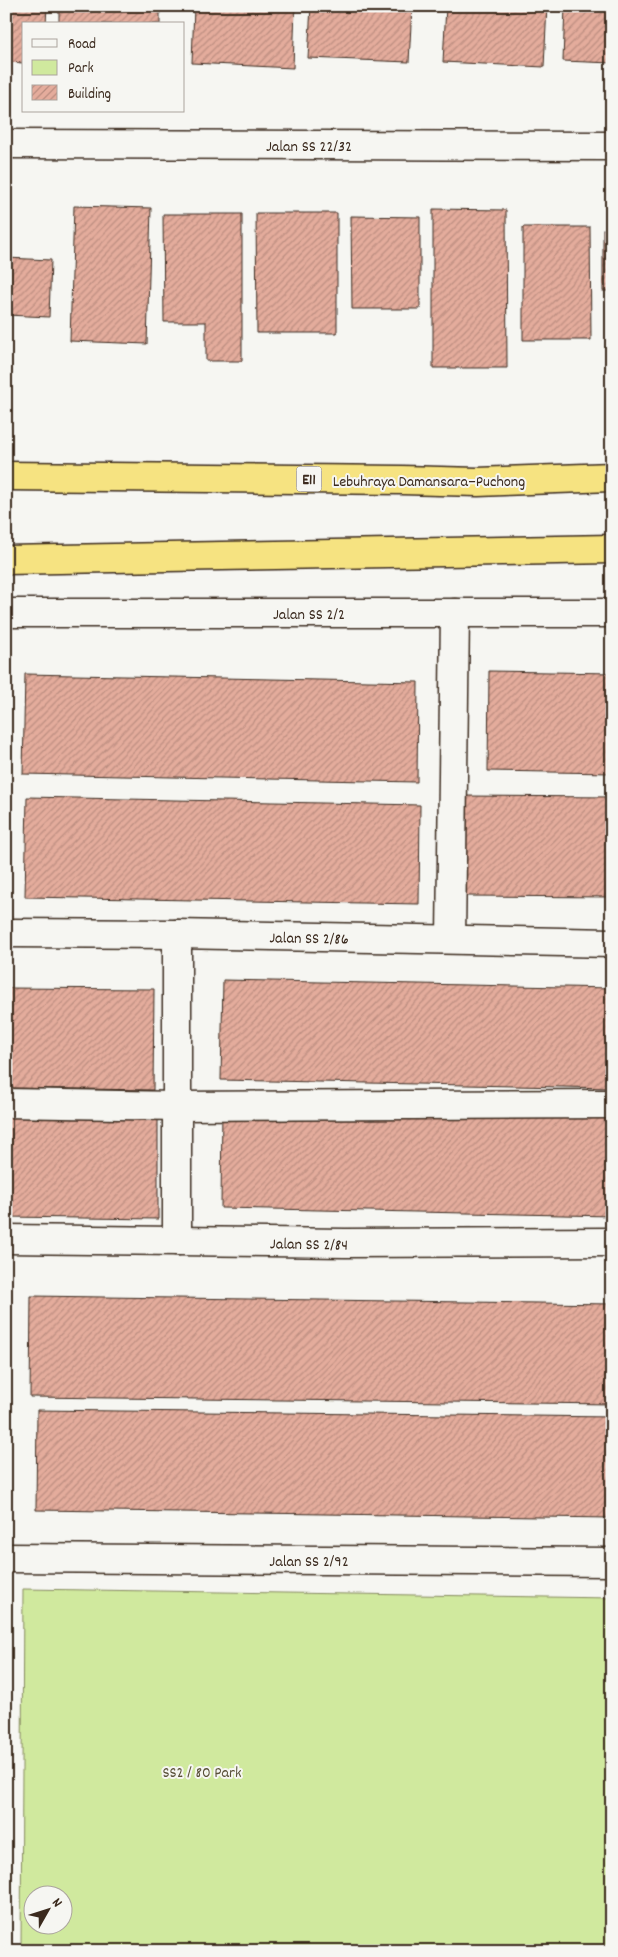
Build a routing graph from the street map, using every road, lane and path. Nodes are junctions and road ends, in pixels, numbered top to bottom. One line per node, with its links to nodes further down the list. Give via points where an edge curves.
1 (6, 144): 2 (street, Jalan SS 22/32)
2 (612, 146)
3 (6, 476): 4 (highway, Lebuhraya Damansara–Puchong / E11, via 478,482)
4 (612, 477)
5 (612, 549): 6 (highway)
6 (6, 560)
7 (6, 613): 8 (street, Jalan SS 2/2)
8 (456, 613): 9 (street, Jalan SS 2/2); 12 (street)
9 (612, 613)
10 (6, 933): 11 (street, Jalan SS 2/86)
11 (177, 934): 12 (street, Jalan SS 2/86); 16 (street)
12 (451, 939): 13 (street, Jalan SS 2/86)
13 (612, 943)
14 (6, 1103): 16 (street)
15 (612, 1104): 16 (street)
16 (176, 1106): 18 (street)
17 (6, 1239): 18 (street, Jalan SS 2/84)
18 (177, 1241): 19 (street, Jalan SS 2/84)
19 (612, 1242)
20 (6, 1558): 21 (street, Jalan SS 2/92)
21 (612, 1562)

